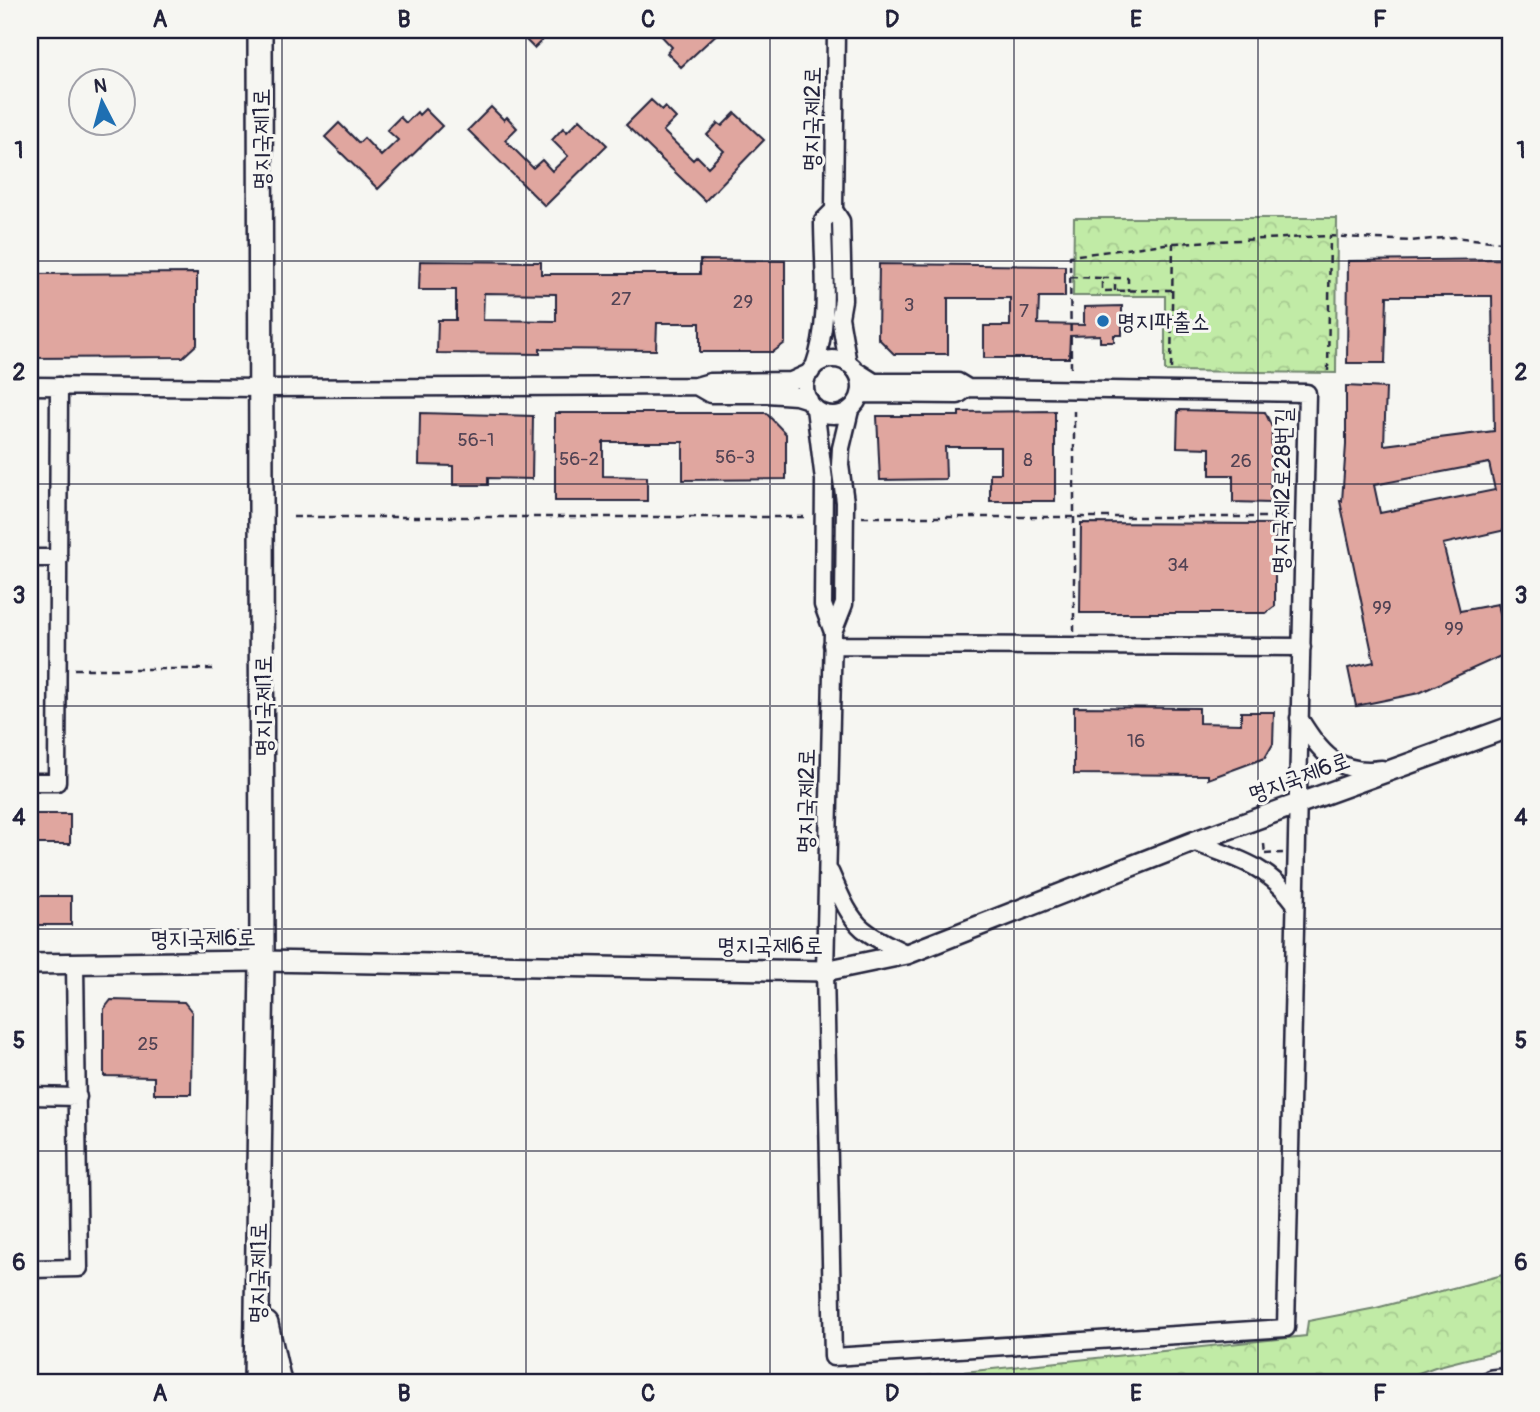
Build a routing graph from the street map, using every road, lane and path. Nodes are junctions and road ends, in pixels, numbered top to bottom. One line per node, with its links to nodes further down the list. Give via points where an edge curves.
1 (260, 30): 21 (main road, 명지국제1로)
2 (836, 30): 3 (street, 명지국제2로)
3 (834, 210): 13 (street, 명지국제2로, via 841,221 840,317); 15 (street, 명지국제2로, via 823,221 825,318)
4 (1330, 236): 5 (path); 6 (path, via 1410,241 1454,237); 17 (path)
5 (1173, 243): 7 (path, via 1070,256); 10 (path)
6 (1510, 243)
7 (1070, 277): 8 (path); 14 (path)
8 (1102, 278): 9 (path); 11 (path, via 1102,291)
9 (1115, 278): 11 (path); 12 (path, via 1128,278)
10 (1172, 290): 12 (path); 16 (path)
11 (1115, 291): 12 (path)
12 (1128, 291)
13 (852, 367): 15 (street, via 831,360); 22 (street, 명지국제2로28번길, via 874,382 958,382); 23 (street, via 859,377)
14 (1071, 368)
15 (813, 369): 20 (street, via 791,381); 24 (street, via 806,383)
16 (1171, 369)
17 (1328, 370)
18 (30, 386): 19 (street)
19 (59, 386): 21 (street); 33 (street)
20 (696, 386): 21 (street); 24 (street, via 710,394 796,396)
21 (263, 388): 54 (main road, 명지국제1로)
22 (968, 388): 23 (street, 명지국제2로28번길, via 958,395); 36 (street, 명지국제2로28번길, via 1307,393)
23 (860, 394): 25 (street)
24 (812, 404): 25 (street, via 833,415); 35 (street, 명지국제2로, via 824,480 823,605)
25 (850, 410): 35 (street, 명지국제2로, via 840,465 845,502 844,604)
26 (1074, 411): 30 (path)
27 (293, 517): 28 (path)
28 (813, 517)
29 (862, 517): 30 (path)
30 (1074, 517): 31 (path); 34 (path)
31 (1288, 517)
32 (30, 558): 33 (street)
33 (59, 558): 44 (street, via 57,782)
34 (1074, 634)
35 (833, 638): 36 (street); 51 (street, 명지국제2로)
36 (1302, 647): 41 (street, 명지국제2로28번길)
37 (70, 668): 40 (path)
38 (30, 669): 39 (path)
39 (42, 669)
40 (218, 669)
41 (1299, 718): 43 (street, via 1315,744 1339,764 1366,770); 45 (street, 명지국제2로28번길)
42 (1510, 727): 43 (street, 명지국제6로)
43 (1402, 766): 45 (street, 명지국제6로)
44 (30, 782)
45 (1297, 803): 46 (street, 명지국제6로); 52 (street, 명지국제2로28번길)
46 (1193, 842): 52 (street, via 1262,870); 53 (street, 명지국제6로)
47 (1264, 844): 48 (path)
48 (1265, 853): 49 (path); 50 (path)
49 (1283, 853)
50 (1265, 862)
51 (827, 868): 53 (street, via 857,923); 57 (street, 명지국제2로)
52 (1295, 903): 57 (street, 명지국제2로, via 1286,1328 833,1357)
53 (906, 954): 57 (street, 명지국제6로)
54 (262, 961): 56 (street, 명지국제6로); 57 (street, 명지국제6로); 61 (main road, 명지국제1로)
55 (30, 964): 56 (street, 명지국제6로)
56 (75, 964): 59 (street)
57 (825, 971)
58 (30, 1096): 59 (street)
59 (78, 1097): 60 (street, via 79,1268)
60 (30, 1269)
61 (257, 1284): 62 (main road, 명지국제1로); 66 (main road)
62 (257, 1345): 64 (main road); 65 (main road, 명지국제1로)
63 (1510, 1380): 67 (main road)
64 (244, 1382)
65 (256, 1382)
66 (279, 1382)
67 (1492, 1382)

